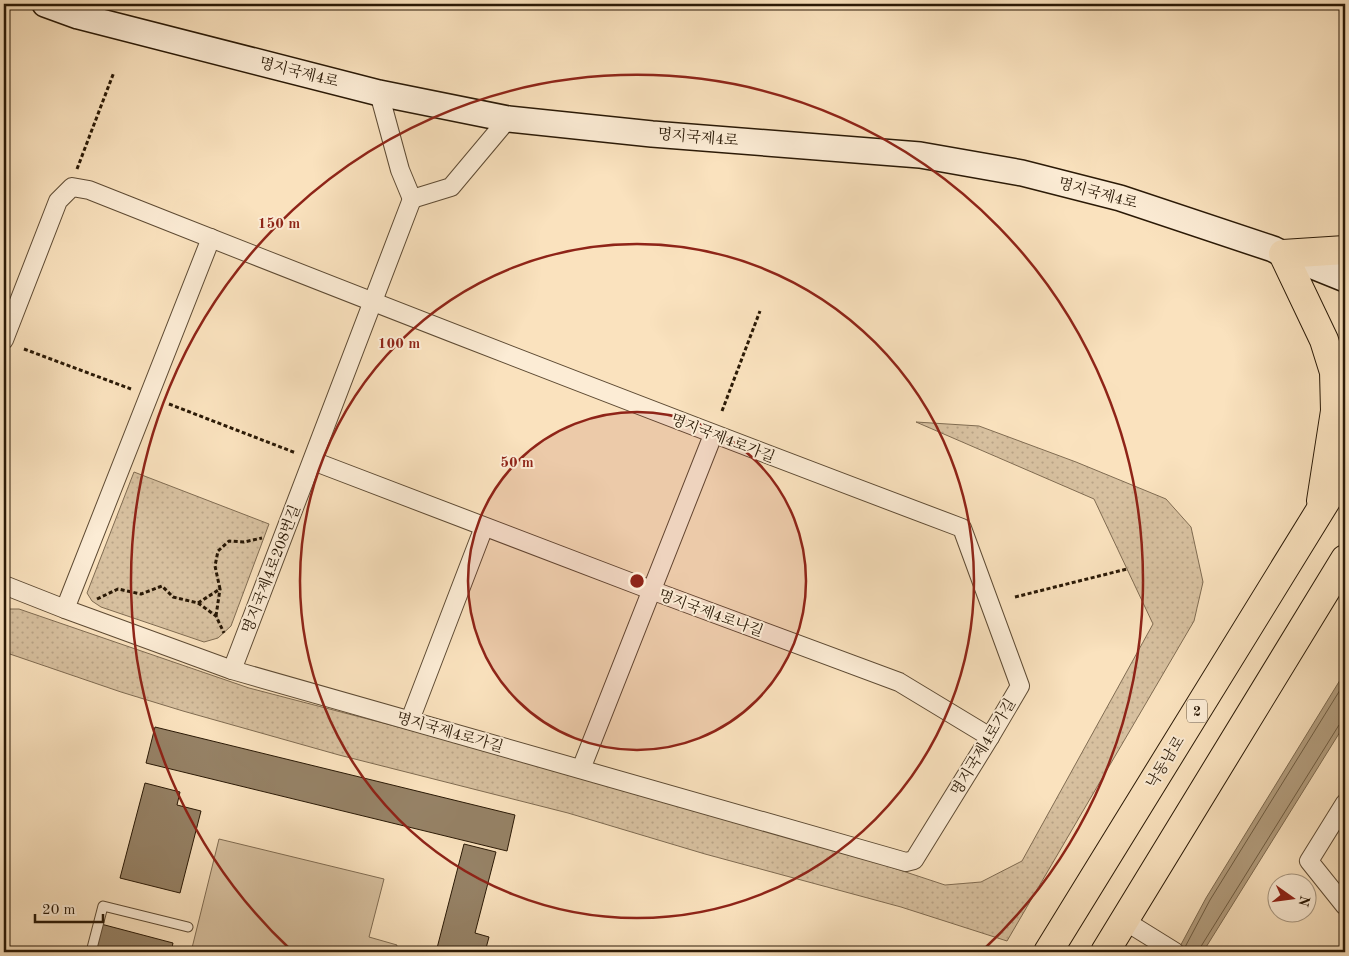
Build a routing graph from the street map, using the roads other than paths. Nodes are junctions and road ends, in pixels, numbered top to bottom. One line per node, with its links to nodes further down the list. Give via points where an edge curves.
1 (46, 4): 2 (main road, 명지국제4로, via 78,16)
2 (379, 93): 3 (main road, 명지국제4로); 4 (street, via 400,170)
3 (508, 119): 4 (street, via 451,187); 7 (main road, 명지국제4로, via 920,155 1022,173 1120,198)
4 (412, 199): 9 (street, 명지국제4로208번길)
5 (211, 238): 9 (street); 10 (street, via 89,190 72,187 58,201); 19 (street)
6 (1345, 250): 7 (main road)
7 (1283, 254): 8 (main road, 명지국제4로); 14 (main road, via 1324,340 1334,372 1336,411)
8 (1345, 279)
9 (372, 302): 11 (street, 명지국제4로가길); 12 (street, 명지국제4로208번길)
10 (4, 340)
11 (713, 435): 18 (street); 22 (street, 명지국제4로가길, via 962,528 1020,686)
12 (306, 458): 15 (street, 명지국제4로나길); 20 (street, 명지국제4로208번길)
13 (1345, 470): 14 (main road, 낙동남로 / 2)
14 (1320, 512): 30 (main road, 낙동남로 / 2)
15 (484, 527): 18 (street, 명지국제4로나길); 21 (street)
16 (1345, 559): 26 (main road)
17 (4, 585): 19 (street)
18 (651, 590): 22 (street, 명지국제4로나길, via 899,682); 23 (street)
19 (65, 609): 20 (street)
20 (232, 670): 21 (street, 명지국제4로가길)
21 (410, 720): 23 (street, 명지국제4로가길)
22 (990, 737): 23 (street, 명지국제4로가길, via 914,860 906,862)
23 (581, 769)
24 (1345, 803): 25 (street, via 1309,861)
25 (1345, 906)
26 (1125, 921): 28 (street); 31 (main road)
27 (188, 927): 29 (lane, via 103,906)
28 (1170, 949)
29 (91, 952)
30 (1048, 952)
31 (1105, 952)

